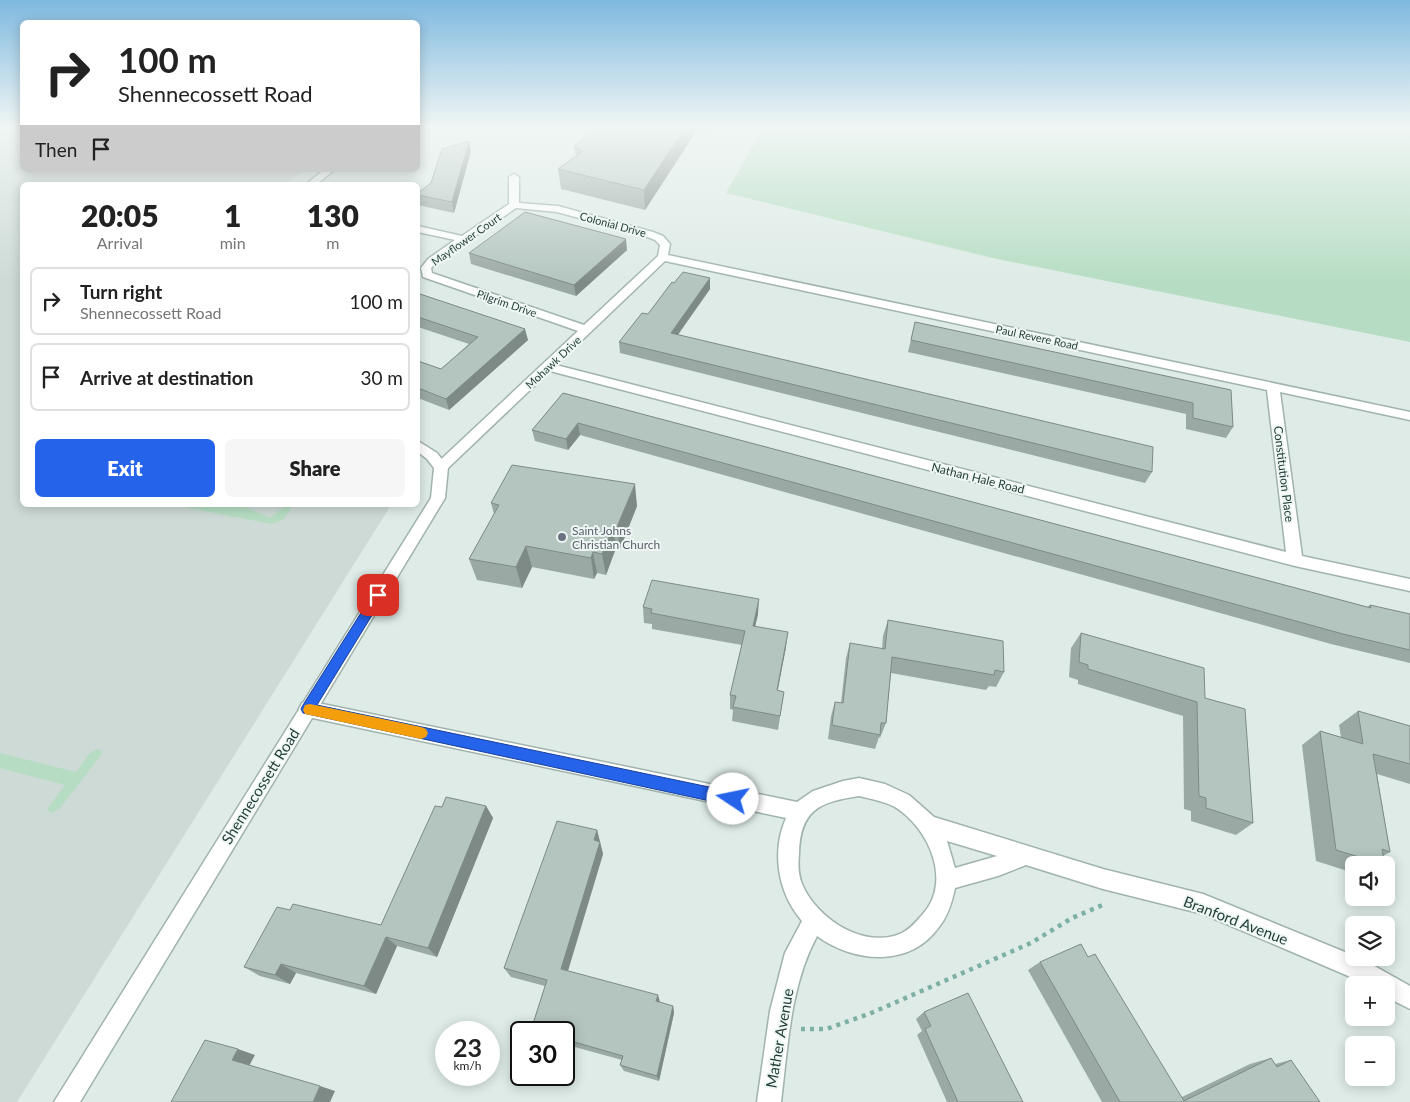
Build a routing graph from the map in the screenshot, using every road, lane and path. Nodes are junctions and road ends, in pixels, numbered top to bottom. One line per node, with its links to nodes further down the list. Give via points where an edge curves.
1 (514, 179): 2 (street, Mayflower Court)
2 (514, 205): 4 (street, Mayflower Court); 5 (street, Colonial Drive, via 558,209 649,234 666,244)
3 (420, 229): 4 (street)
4 (462, 239): 6 (street, Mayflower Court, via 432,261 426,268)
5 (663, 257): 7 (street, Mohawk Drive); 9 (street, Paul Revere Road)
6 (427, 275): 7 (street, Pilgrim Drive)
7 (587, 330): 8 (street, Mohawk Drive)
8 (548, 367): 12 (street, Mohawk Drive); 13 (street, Nathan Hale Road)
9 (1273, 388): 10 (street, Paul Revere Road); 13 (street, Constitution Place)
10 (1410, 416)
11 (420, 447): 12 (street)
12 (441, 467): 15 (street, Shennecossett Road, via 438,498)
13 (1296, 560): 14 (street, Nathan Hale Road)
14 (1410, 586)
15 (308, 709): 16 (street); 24 (street, Shennecossett Road)
16 (800, 812): 17 (street, via 834,791 859,788 884,792 908,805); 21 (street, via 792,825 788,870 797,897)
17 (928, 825): 18 (street, Branford Avenue); 19 (street, via 945,860)
18 (1026, 855): 19 (street); 22 (street, Branford Avenue, via 1103,879 1203,904 1354,967)
19 (947, 880): 21 (street, via 942,904 930,925 911,941 895,946 861,947 836,937)
20 (1109, 903): 23 (path, via 1072,918 1031,943 869,1014 826,1029)
21 (814, 920): 23 (street, Mather Avenue, via 796,953)
22 (1410, 998)
23 (778, 1029): 25 (street, Mather Avenue)
24 (66, 1102)
25 (769, 1102)

